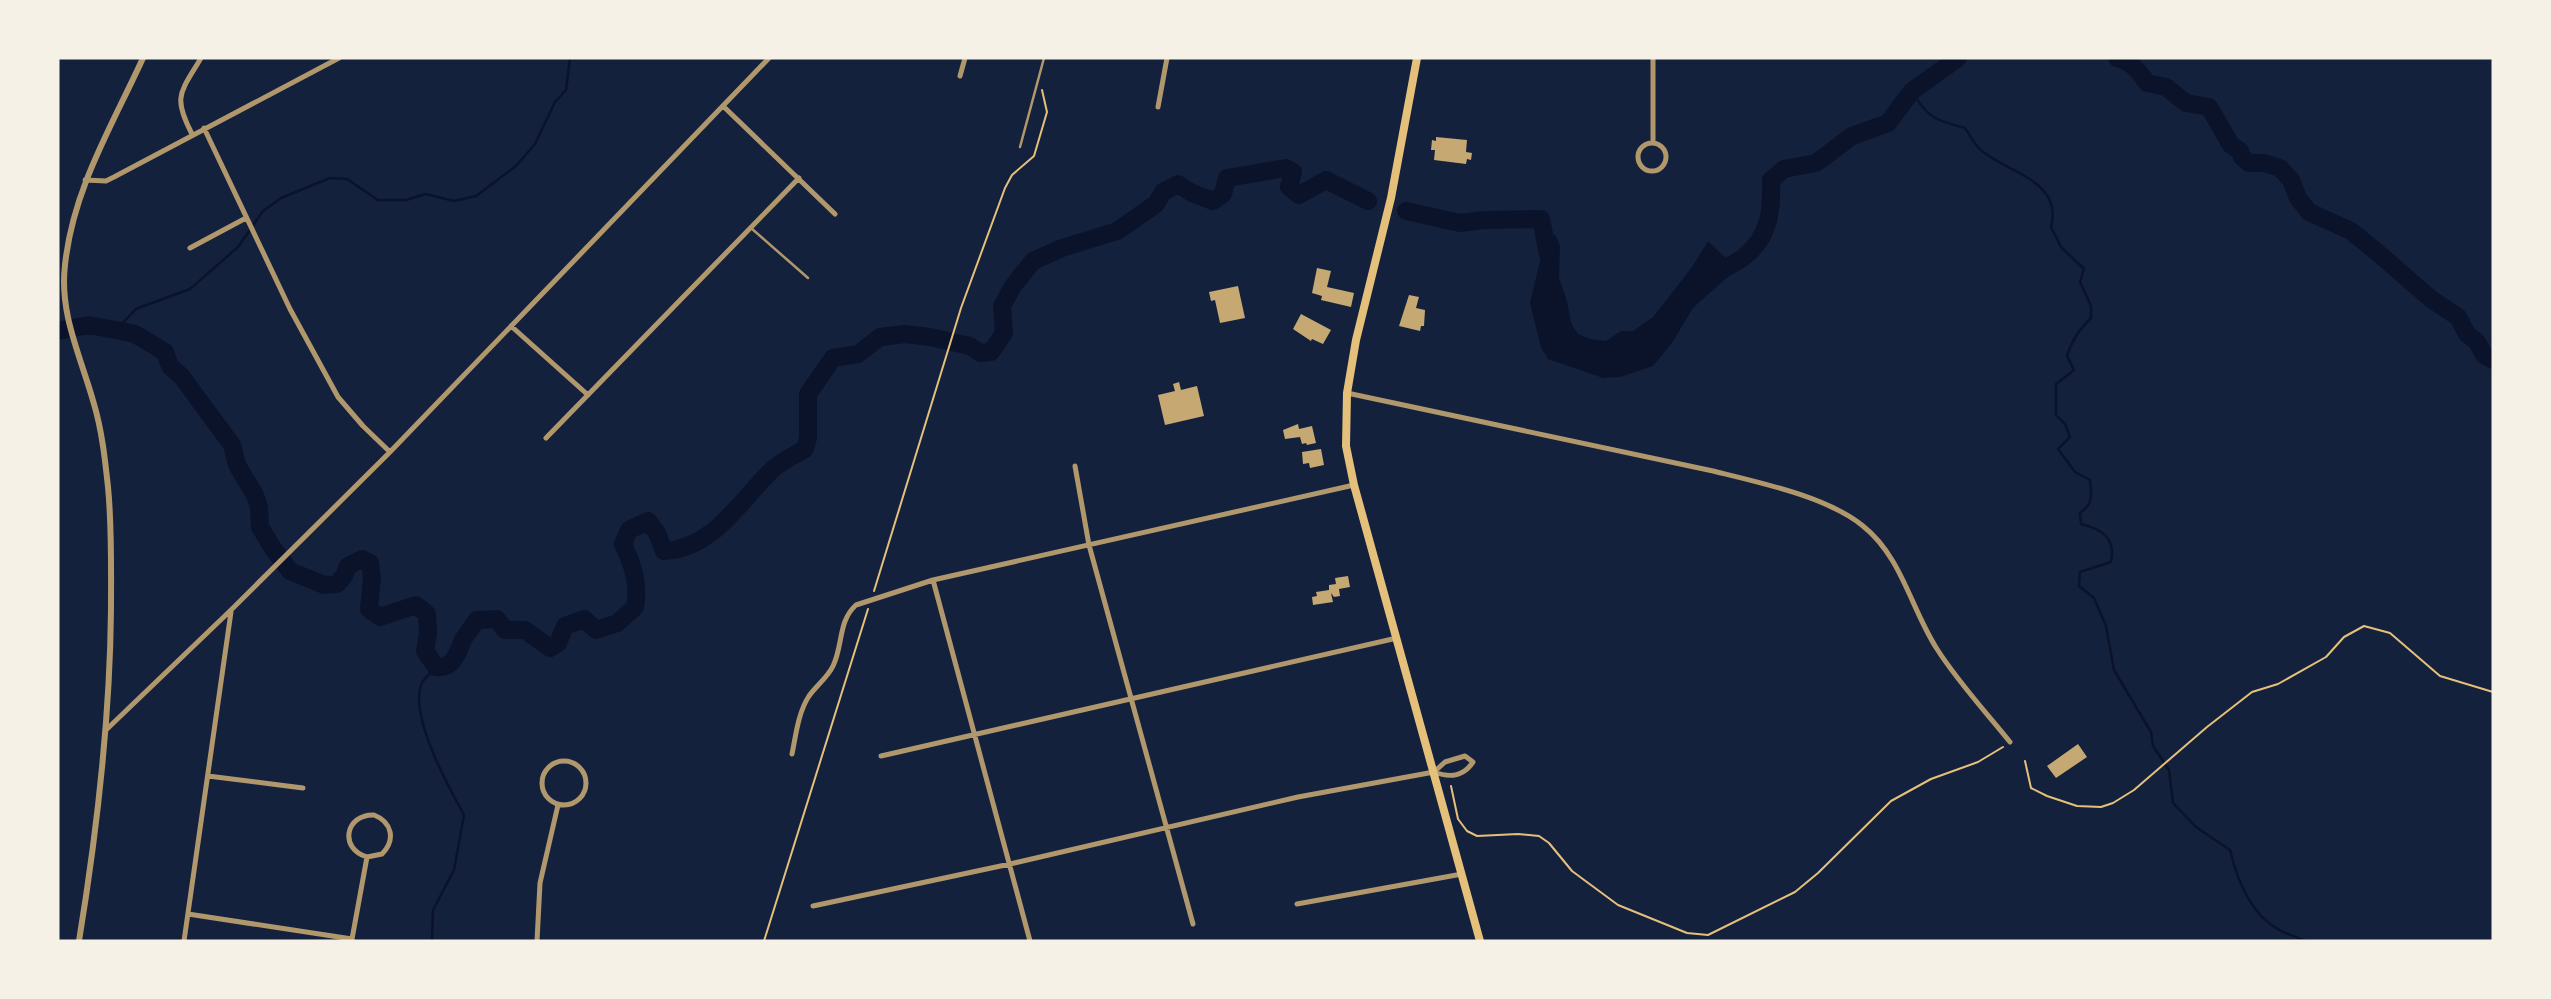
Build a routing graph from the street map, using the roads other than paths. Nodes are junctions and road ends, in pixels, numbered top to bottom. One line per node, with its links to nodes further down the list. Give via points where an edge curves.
1 (143, 58): 18 (street)
2 (201, 58): 14 (street, via 180,100)
3 (340, 58): 13 (street)
4 (769, 58): 11 (street)
5 (965, 58): 10 (street)
6 (1044, 58): 16 (lane)
7 (1167, 58): 12 (street)
8 (1417, 58): 26 (main road, via 1391,198)
9 (1653, 58): 15 (street)
10 (961, 76)
11 (723, 106): 17 (street); 25 (street)
12 (1158, 107)
13 (204, 128): 14 (street); 20 (street)
14 (192, 134): 18 (street, via 114,177)
15 (1653, 142): 15 (street, via 1639,153 1642,166 1650,171 1659,169 1667,158 1662,146)
16 (1020, 147)
17 (799, 178): 19 (street); 21 (street)
18 (85, 180): 24 (street, via 66,249)
19 (835, 214)
20 (247, 221): 22 (street); 29 (street, via 338,397)
21 (751, 228): 23 (lane); 27 (street)
22 (190, 248)
23 (808, 278)
24 (61, 293): 37 (street, via 104,448 111,580)
25 (511, 326): 27 (street); 29 (street)
26 (1346, 393): 31 (main road, via 1346,438); 39 (street, via 1713,471 1773,486 1841,512 1882,545 1937,649)
27 (588, 395): 28 (street)
28 (546, 438)
29 (390, 452): 34 (street)
30 (1075, 466): 32 (street)
31 (1354, 485): 32 (street); 35 (main road)
32 (1089, 545): 33 (street); 36 (street)
33 (933, 580): 38 (street); 40 (street, via 850,610 833,666 802,710)
34 (232, 610): 37 (street); 43 (street)
35 (1397, 638): 36 (street); 42 (main road)
36 (1131, 701): 38 (street); 46 (street)
37 (107, 729): 55 (street)
38 (975, 734): 41 (street); 48 (street)
39 (2010, 742)
40 (792, 754)
41 (881, 757)
42 (1434, 772): 42 (street, via 1448,777 1466,771 1473,762 1465,756 1445,762); 46 (street); 49 (main road)
43 (208, 776): 44 (street); 52 (street)
44 (303, 788)
45 (558, 805): 45 (street, via 544,793 544,775 557,762 571,762 582,770 586,788 576,802); 57 (street, via 540,883)
46 (1166, 827): 48 (street); 53 (street)
47 (367, 857): 47 (street, via 382,853 391,837 387,823 366,814 356,819 349,832 352,847); 54 (street)
48 (1010, 864): 51 (street); 58 (street)
49 (1462, 874): 50 (street); 59 (main road)
50 (1297, 904)
51 (813, 906)
52 (188, 914): 54 (street); 56 (street)
53 (1193, 923)
54 (352, 940)
55 (79, 941)
56 (184, 941)
57 (537, 941)
58 (1030, 941)
59 (1480, 941)

